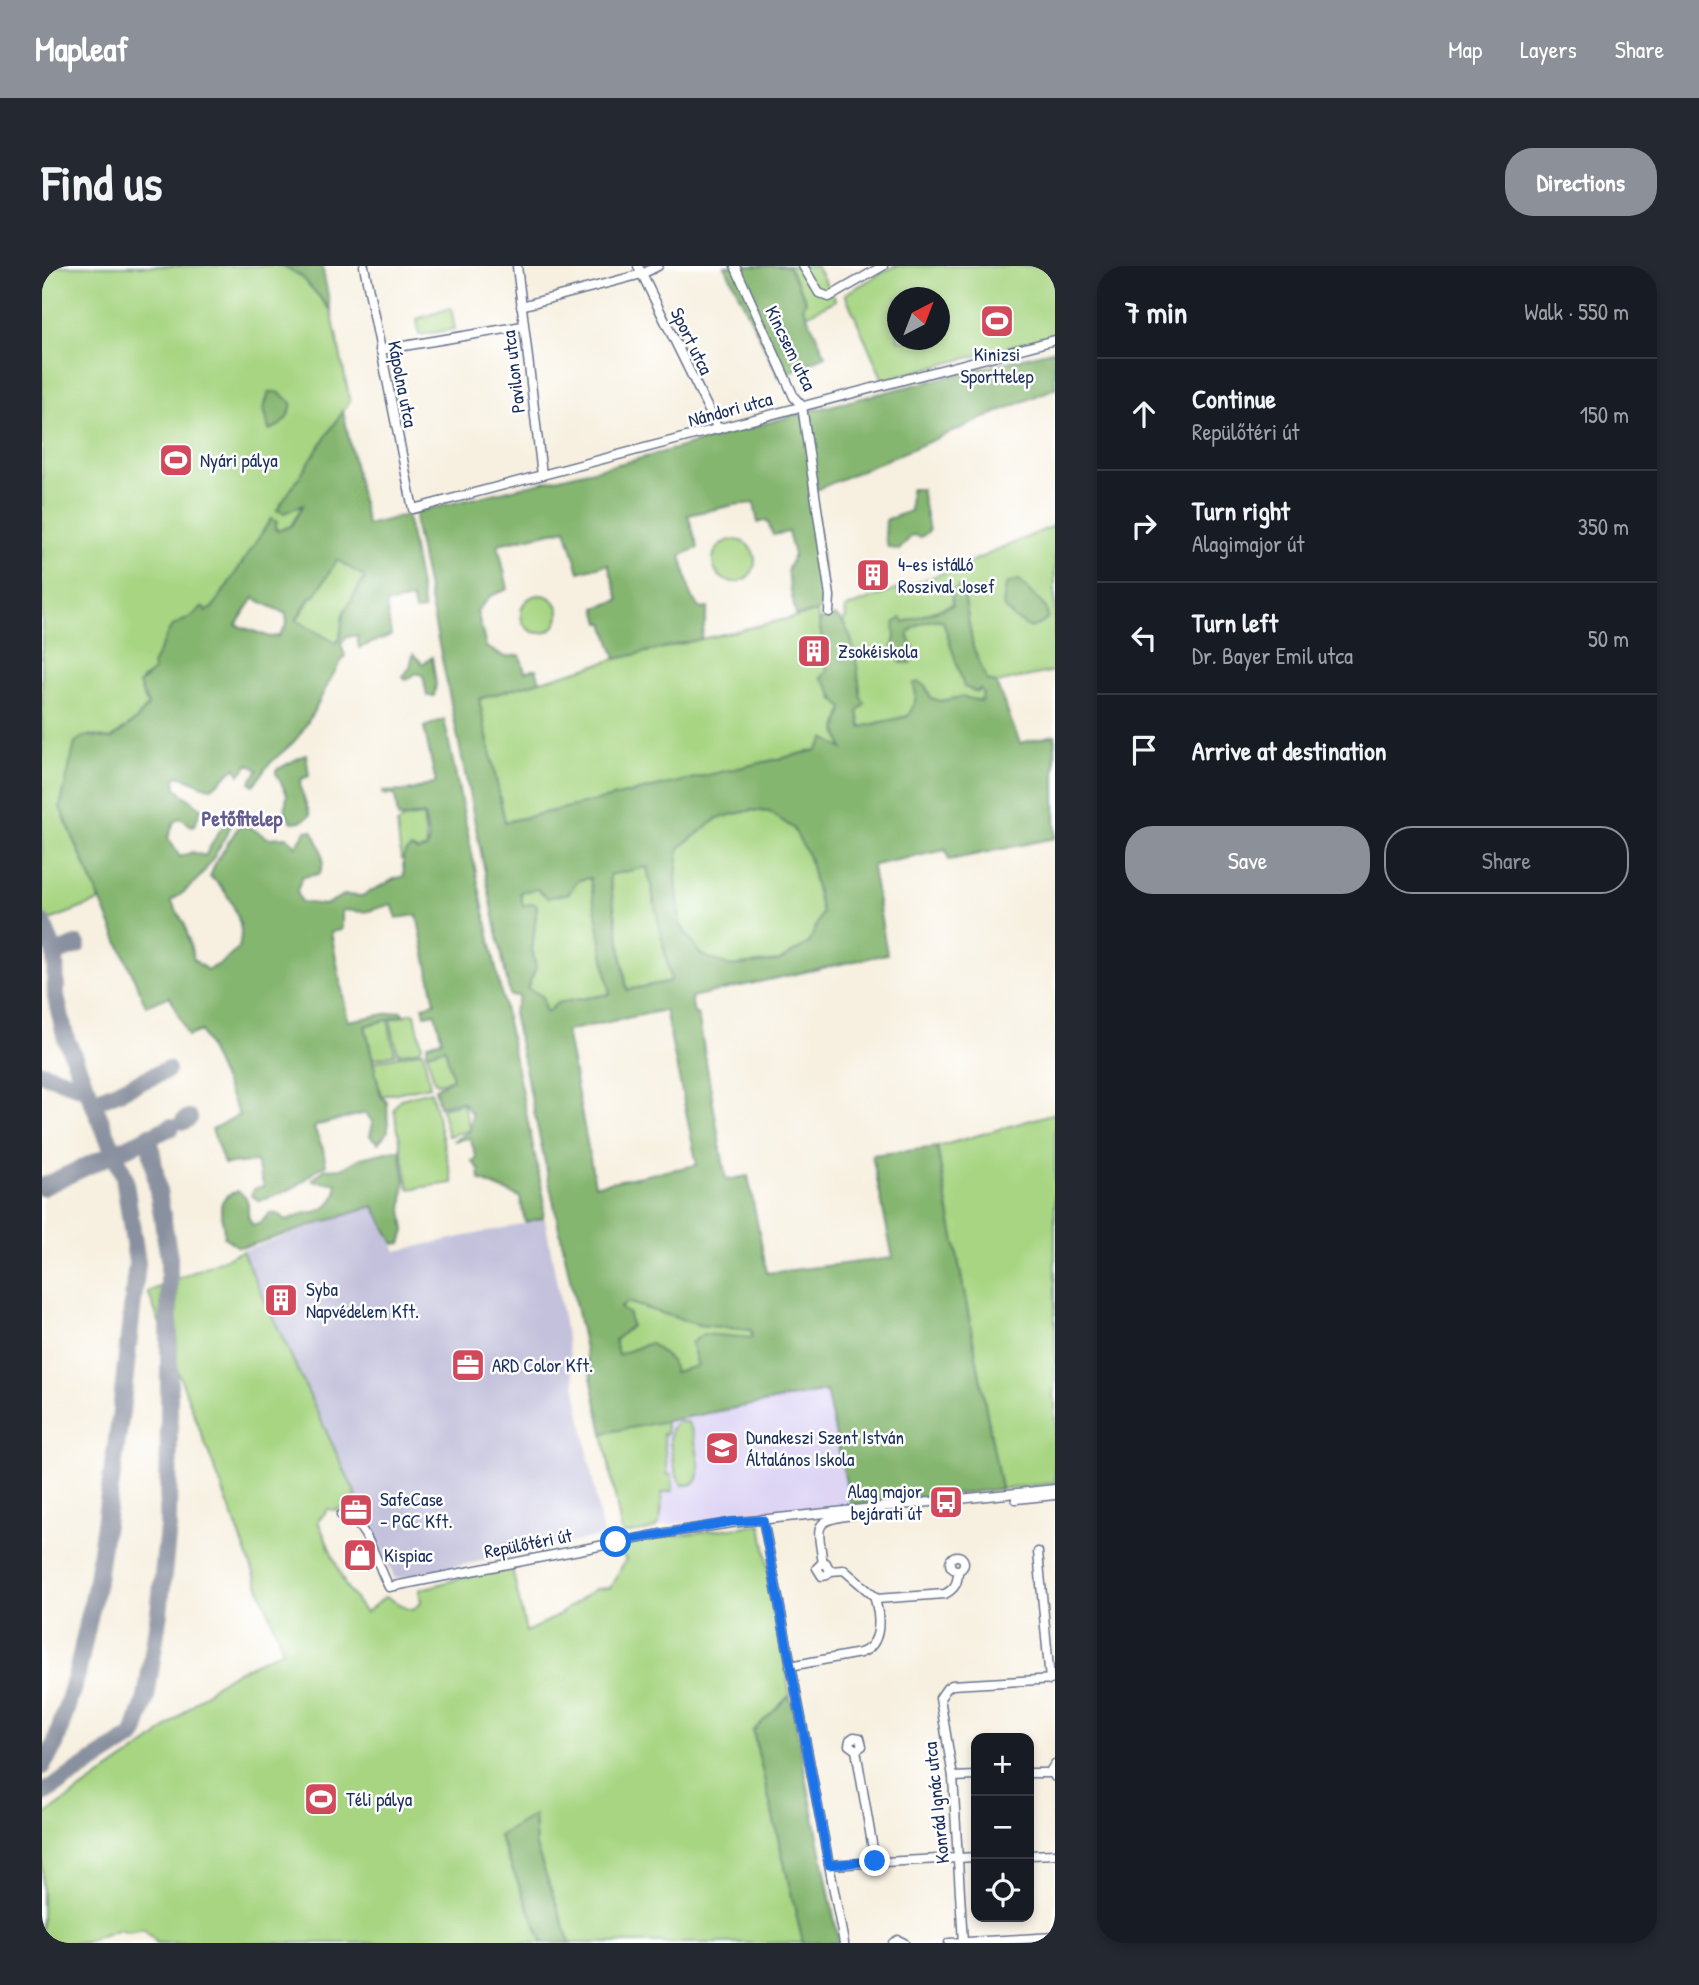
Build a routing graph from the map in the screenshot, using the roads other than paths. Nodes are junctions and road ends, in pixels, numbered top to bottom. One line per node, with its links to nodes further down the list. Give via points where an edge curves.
1 (364, 266): 11 (street, Kápolna utca)
2 (517, 266): 8 (street, Pavilon utca)
3 (658, 266): 7 (street)
4 (735, 266): 12 (street, Kincsem utca)
5 (803, 266): 6 (street, via 820,293 829,297)
6 (883, 266)
7 (640, 270): 8 (street); 13 (street, Sport utca)
8 (521, 306): 9 (street, Pavilon utca)
9 (523, 326): 11 (street); 14 (street, Pavilon utca)
10 (1055, 340): 12 (street, Nándori utca)
11 (380, 350): 15 (street, Kápolna utca)
12 (802, 406): 13 (street, Nándori utca); 16 (street)
13 (718, 429): 14 (street, Nándori utca)
14 (542, 475): 15 (street, Nándori utca)
15 (413, 509)
16 (829, 612)
17 (1055, 1489): 20 (street, Repülőtéri út)
18 (1055, 1495): 25 (street, via 828,1518 819,1532 827,1567 844,1570)
19 (341, 1515): 21 (street, Repülőtéri út, via 359,1523 389,1587 666,1533)
20 (780, 1517): 21 (street, Repülőtéri út); 22 (street, via 771,1522)
21 (763, 1520): 22 (street)
22 (765, 1535): 26 (street)
23 (1038, 1552): 27 (street)
24 (958, 1570): 25 (street, via 958,1581 945,1594)
25 (876, 1599): 26 (street, via 878,1636 872,1647)
26 (790, 1666): 38 (street)
27 (1052, 1679): 32 (street, Konrád Ignác utca, via 947,1688 940,1704)
28 (856, 1750): 37 (street)
29 (1054, 1771): 30 (street)
30 (1034, 1773)
31 (971, 1776): 32 (street)
32 (953, 1777): 36 (street, Konrád Ignác utca)
33 (1055, 1854): 34 (street)
34 (1034, 1855)
35 (971, 1857): 36 (street)
36 (958, 1858): 37 (street); 40 (street, Konrád Ignác utca)
37 (875, 1861): 38 (street)
38 (829, 1865): 41 (street)
39 (1055, 1937): 40 (street)
40 (963, 1942): 44 (street)
41 (844, 1943)
42 (892, 1943): 43 (street)
43 (904, 1943)
44 (949, 1943)

